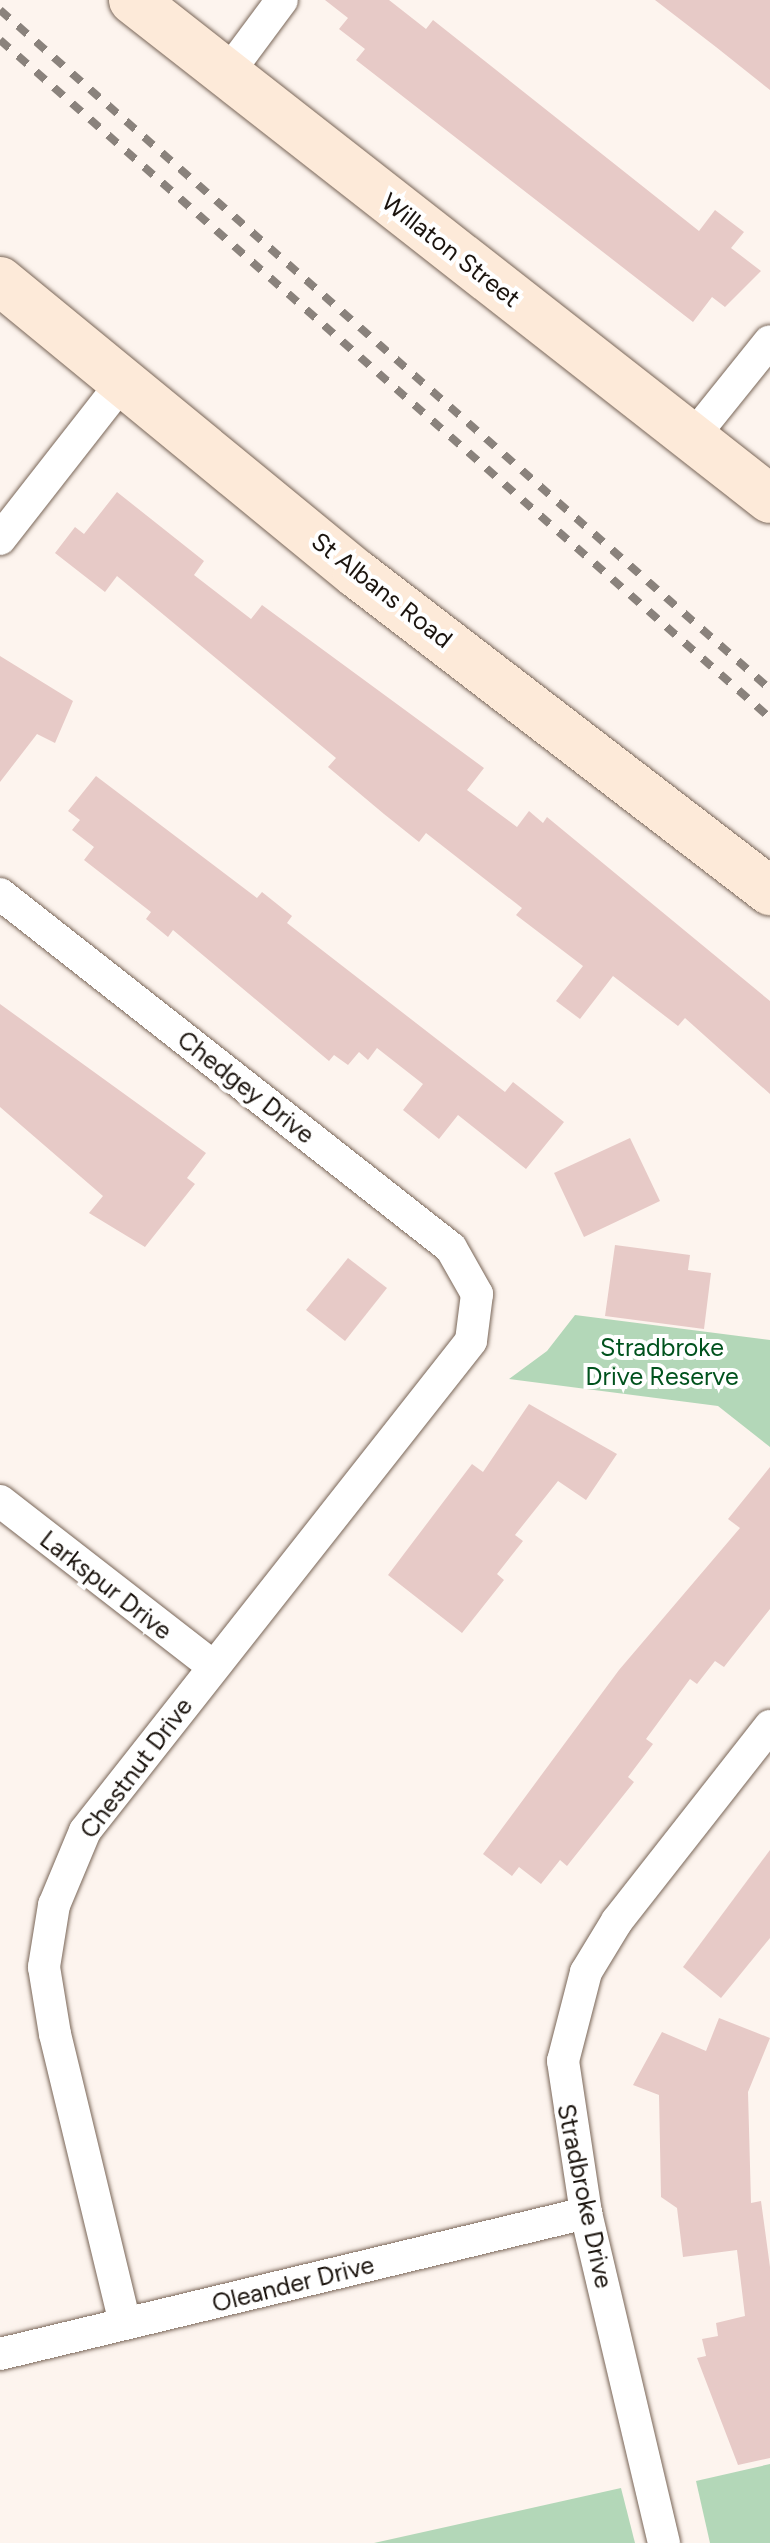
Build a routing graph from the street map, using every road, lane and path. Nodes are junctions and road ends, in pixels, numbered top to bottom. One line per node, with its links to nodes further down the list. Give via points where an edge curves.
1 (133, 0): 3 (main road, Willaton Street)
2 (282, 0): 3 (street)
3 (226, 74): 7 (main road, Willaton Street)
4 (0, 282): 6 (main road, St Albans Road)
5 (770, 341): 7 (street)
6 (125, 379): 9 (street); 10 (main road, St Albans Road, via 358,574)
7 (692, 438): 8 (main road, Willaton Street)
8 (770, 499)
9 (0, 539)
10 (770, 891)
11 (0, 894): 12 (street, Chedgey Drive, via 451,1248)
12 (477, 1294): 14 (street, Chestnut Drive, via 471,1341)
13 (0, 1501): 14 (street, Larkspur Drive)
14 (213, 1666): 17 (street, Chestnut Drive, via 85,1831 54,1905 44,1966)
15 (770, 1726): 16 (street, Stradbroke Drive, via 617,1920 586,1972 568,2025 562,2095)
16 (586, 2213): 17 (street, Oleander Drive); 19 (street, Stradbroke Drive)
17 (125, 2324): 18 (street, Oleander Drive)
18 (0, 2354)
19 (664, 2543)

